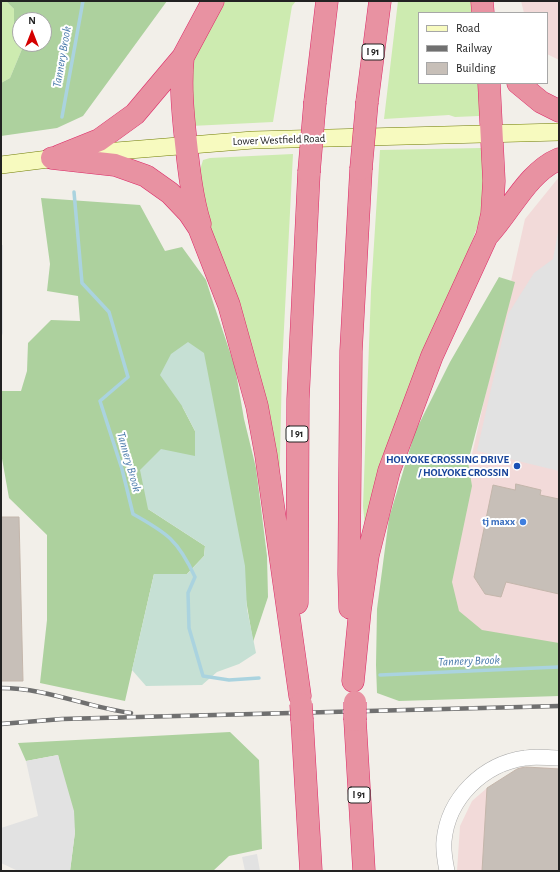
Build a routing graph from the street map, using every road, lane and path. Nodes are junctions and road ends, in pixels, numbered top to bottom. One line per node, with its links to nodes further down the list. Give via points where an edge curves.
1 (213, 1): 6 (highway)
2 (328, 1): 19 (highway, I 91, bridge, via 309,172 300,336 297,600)
3 (380, 1): 18 (highway, I 91, bridge, via 361,169 351,343 349,574)
4 (482, 1): 5 (highway)
5 (483, 12)
6 (183, 57): 12 (highway, via 181,93); 13 (highway, via 124,124 99,140)
7 (489, 84): 11 (highway)
8 (519, 84): 9 (highway, via 541,102)
9 (559, 111)
10 (559, 132): 11 (main road, Lower Westfield Road)
11 (491, 134): 12 (main road, Lower Westfield Road); 16 (highway, via 494,196)
12 (187, 144): 13 (main road, Lower Westfield Road); 17 (highway, via 190,177)
13 (52, 158): 15 (main road, Lower Westfield Road); 17 (highway, via 115,165 146,176 162,186 183,206)
14 (559, 159): 16 (highway, via 539,172)
15 (1, 165)
16 (487, 236): 18 (highway, via 432,356 389,471 368,555)
17 (203, 237): 19 (highway, via 233,318 262,429)
18 (353, 681): 22 (highway, I 91)
19 (301, 707): 21 (highway, I 91)
20 (559, 758): 23 (street, via 527,757 515,760 490,770 466,789 453,809 445,830 443,850)
21 (311, 871)
22 (364, 871)
23 (447, 871)

